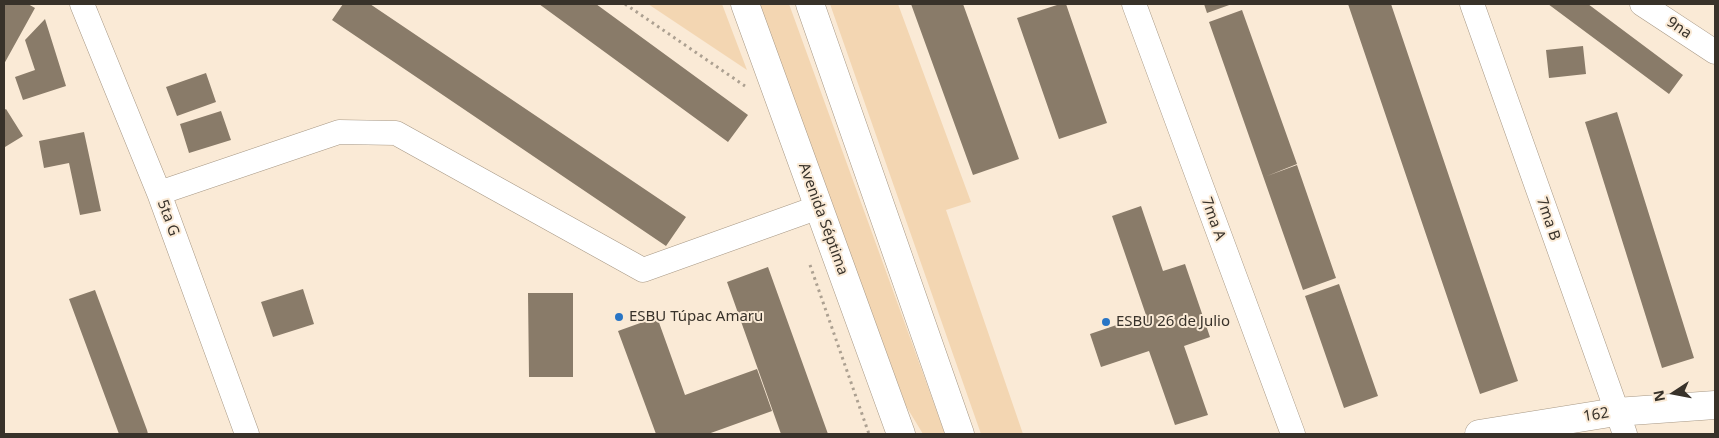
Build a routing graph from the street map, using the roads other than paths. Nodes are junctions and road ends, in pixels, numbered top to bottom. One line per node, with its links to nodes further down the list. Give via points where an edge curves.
1 (82, 4): 8 (street, 5ta G)
2 (745, 4): 9 (main road, Avenida Séptima)
3 (810, 4): 14 (main road)
4 (1134, 4): 15 (street, 7ma A)
5 (1472, 4): 11 (street, 7ma B)
6 (1642, 4): 7 (street, 9na)
7 (1715, 52)
8 (159, 193): 9 (street, via 338,132 396,133 643,270); 12 (street, 5ta G)
9 (819, 207): 13 (main road, Avenida Séptima)
10 (1715, 404): 11 (main road, 162)
11 (1620, 423): 16 (main road, 162)
12 (247, 434)
13 (901, 434)
14 (960, 434)
15 (1293, 434)
16 (1479, 434)

